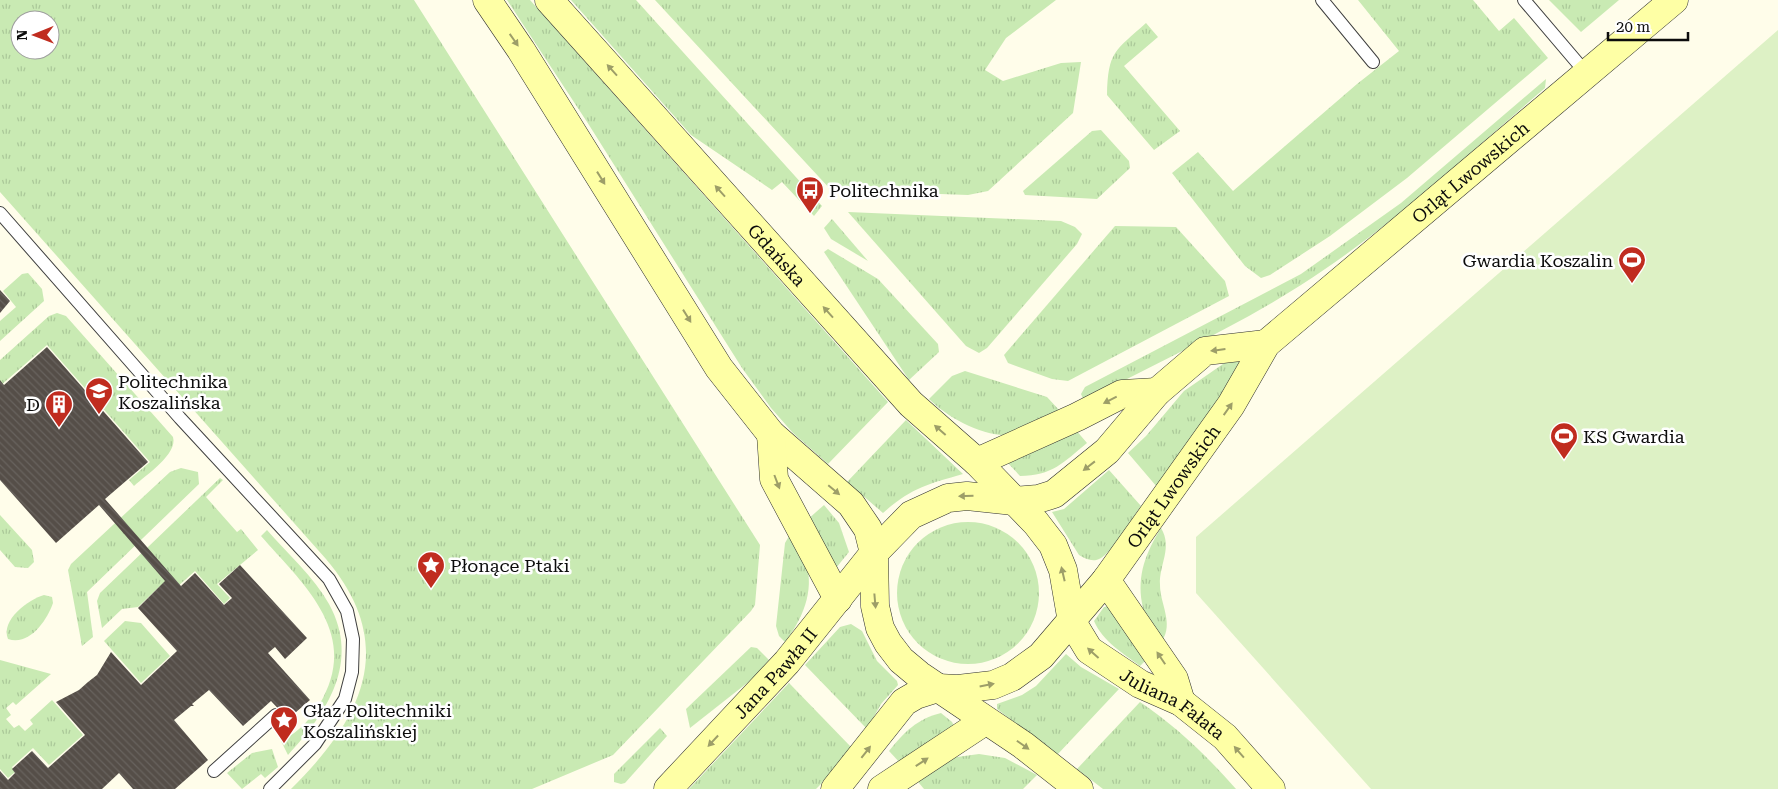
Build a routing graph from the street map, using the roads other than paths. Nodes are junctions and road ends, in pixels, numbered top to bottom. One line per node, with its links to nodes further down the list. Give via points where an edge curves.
1 (487, 0): 11 (main road, one-way to 11, via 719,368)
2 (549, 0): 12 (main road, Gdańska, one-way to 2, via 911,404)
3 (1322, 0): 6 (lane)
4 (1524, 0): 7 (lane)
5 (1674, 0): 7 (main road, Orląt Lwowskich)
6 (1373, 62)
7 (1587, 74): 9 (main road, Orląt Lwowskich)
8 (0, 213): 23 (lane, via 180,418 329,579 347,611 353,639 352,672 345,699 315,744)
9 (1266, 344): 10 (main road, one-way to 10, via 1205,351); 15 (main road, Orląt Lwowskich, one-way to 9, via 1231,404)
10 (1157, 392): 12 (main road, one-way to 12, via 1122,394); 13 (main road, one-way to 13, via 1108,451 1054,494)
11 (771, 434): 14 (main road, one-way to 14, via 851,504 868,529); 16 (main road, one-way to 16, via 774,479)
12 (977, 462): 13 (main road, Gdańska)
13 (1014, 501): 14 (main road, Jana Pawła II, one-way to 14, via 967,496 930,504 911,515); 17 (main road, Gdańska, one-way to 13, via 1063,570 1052,545)
14 (874, 553): 16 (main road, Jana Pawła II); 18 (main road, one-way to 18, via 875,606 880,628 901,660)
15 (1106, 580): 17 (main road, Orląt Lwowskich); 19 (main road, one-way to 15, via 1174,678)
16 (838, 599): 24 (main road, Jana Pawła II, one-way to 24, via 787,662)
17 (1072, 622): 18 (main road, Orląt Lwowskich, one-way to 17, via 977,687 1012,677 1041,656); 19 (main road, Juliana Fałata, one-way to 17, via 1140,684 1099,658 1079,637)
18 (938, 688): 21 (main road); 25 (main road, one-way to 18, via 904,702)
19 (1181, 702): 28 (main road, Juliana Fałata, one-way to 19, via 1226,737)
20 (276, 715): 22 (lane)
21 (985, 721): 26 (main road, one-way to 21); 27 (main road, one-way to 27, via 1023,745)
22 (214, 772)
23 (270, 789)
24 (668, 789)
25 (835, 789)
26 (882, 789)
27 (1079, 789)
28 (1271, 789)

